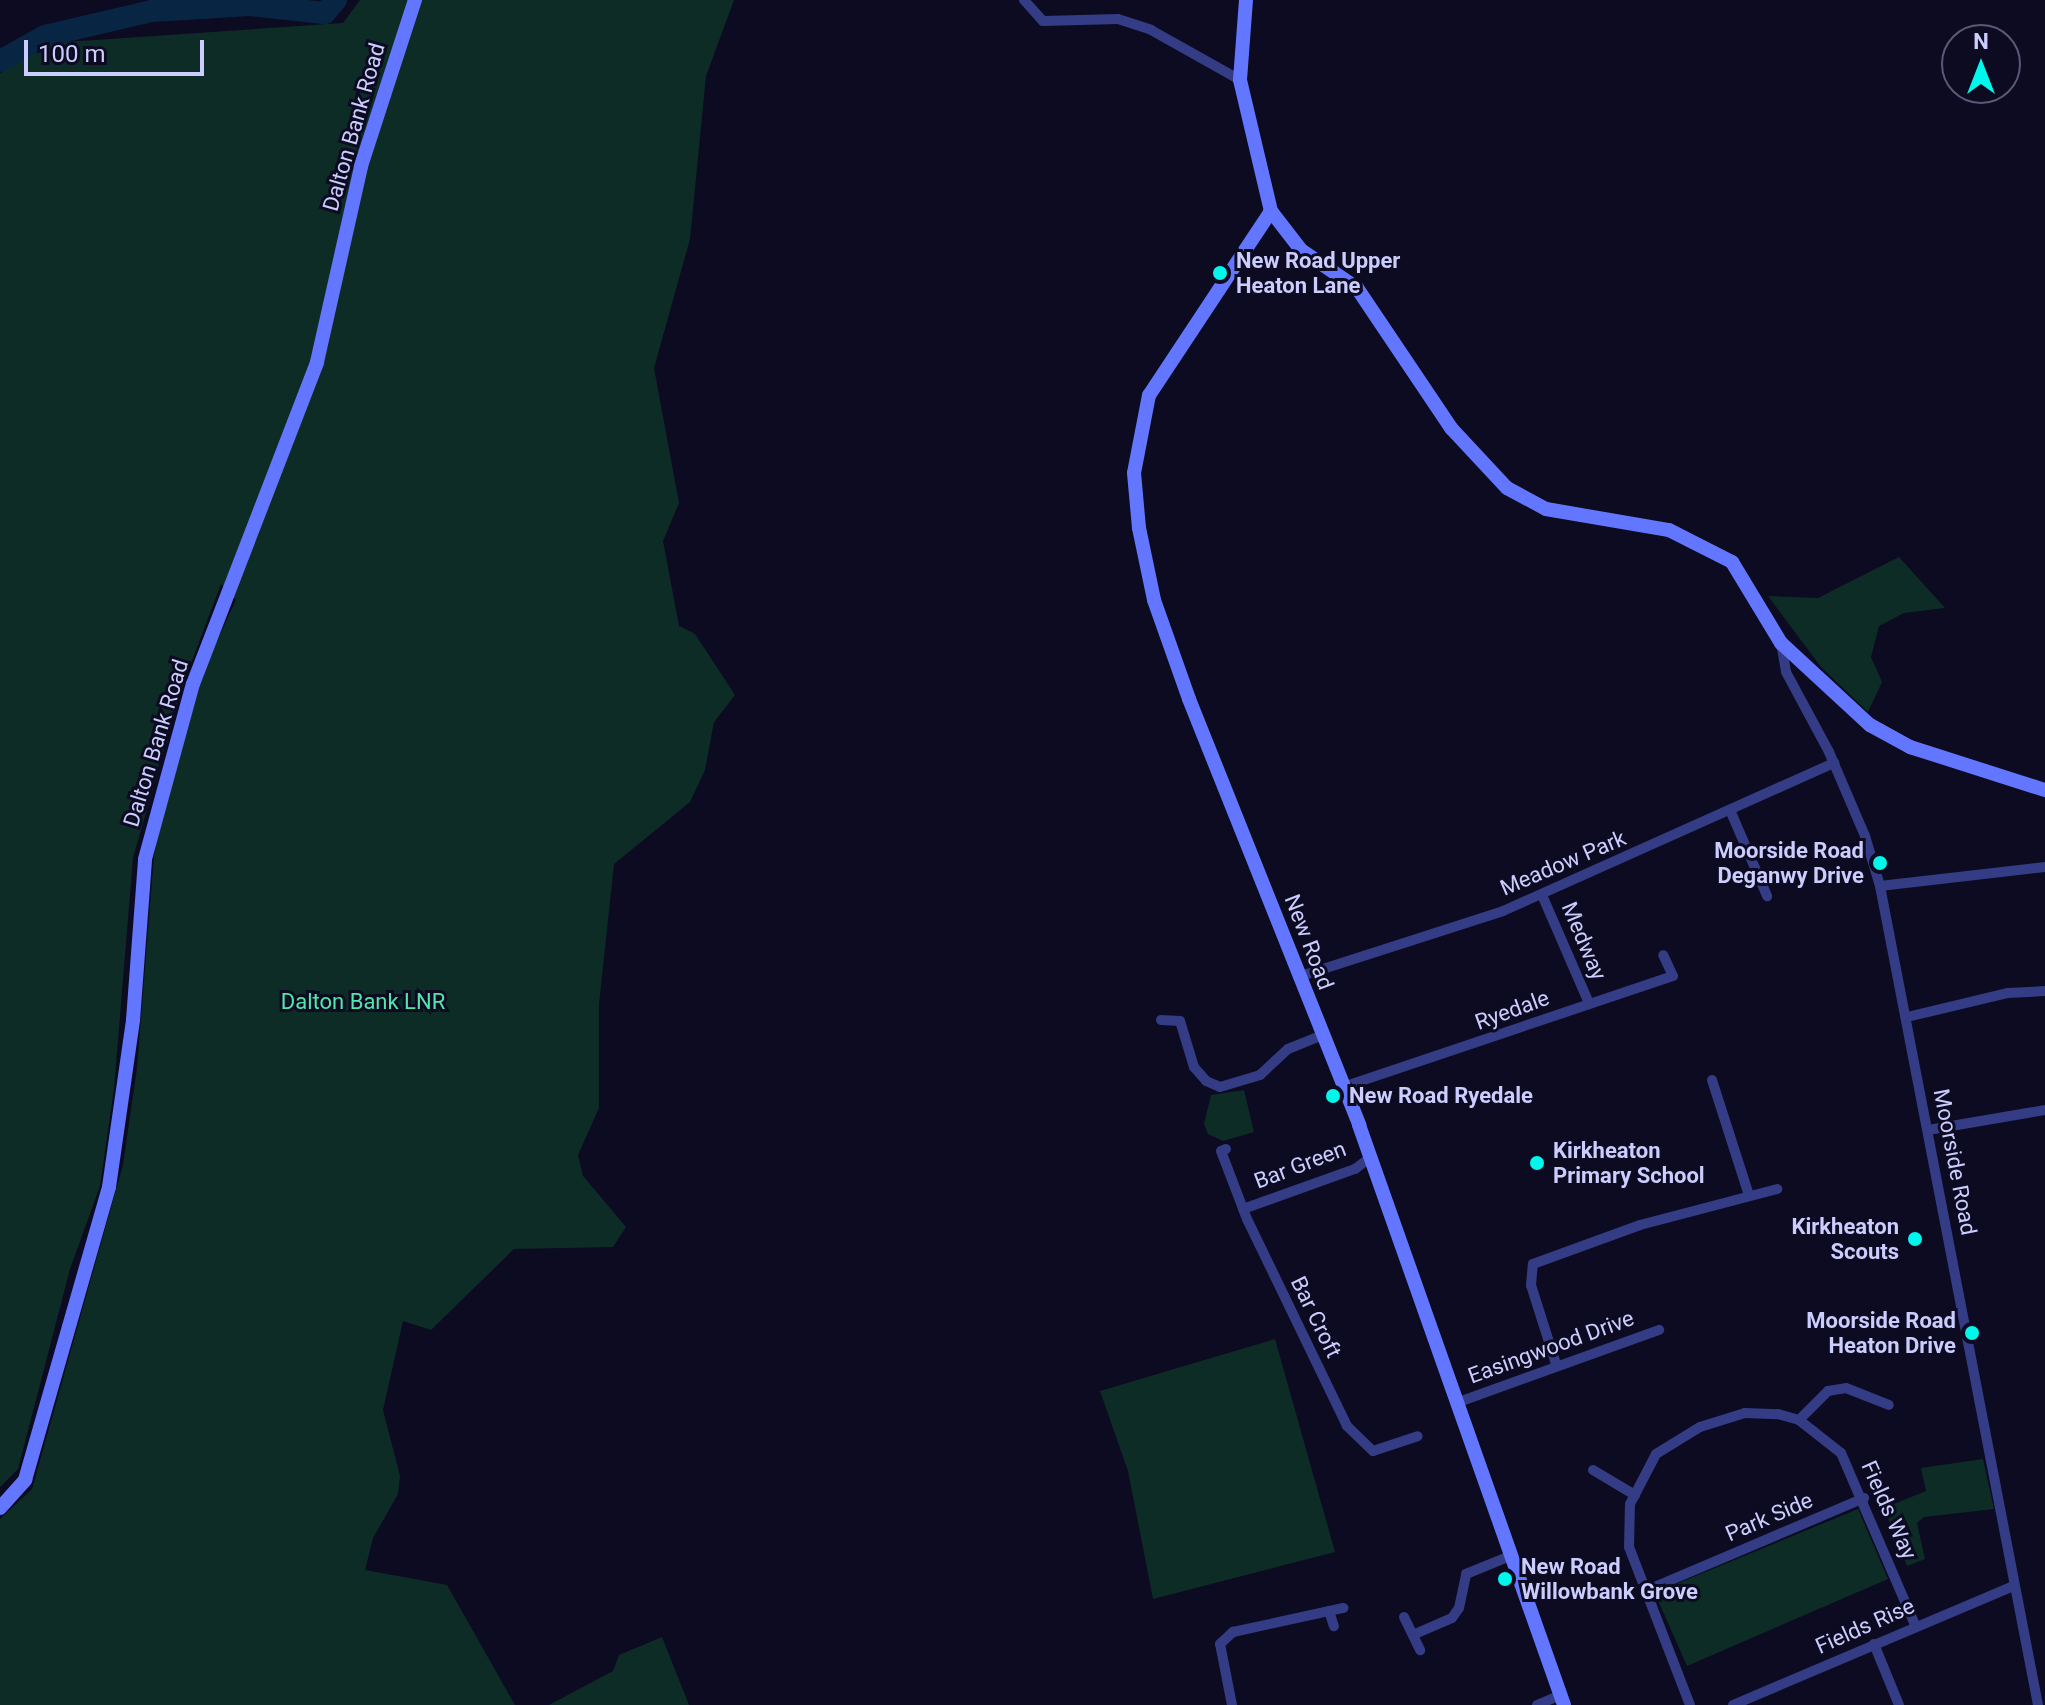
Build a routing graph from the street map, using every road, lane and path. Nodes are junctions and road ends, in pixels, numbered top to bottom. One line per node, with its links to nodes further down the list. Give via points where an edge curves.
1 (415, 0): 39 (street, Dalton Bank Road, via 361,166 317,362 193,684 145,859 133,1020 109,1187 25,1480)
2 (1024, 0): 4 (street, via 1043,21 1118,19 1151,30)
3 (1246, 0): 4 (street)
4 (1240, 80): 5 (street)
5 (1271, 211): 6 (street, via 1301,250 1357,288 1451,428 1507,488 1546,509 1669,530 1732,562); 15 (street, New Road, via 1149,395 1134,473 1154,600)
6 (1781, 643): 7 (street, Moorside Road, via 1786,672); 8 (street, via 1870,725 1910,747)
7 (1834, 763): 9 (street, Meadow Park); 11 (street, Moorside Road)
8 (2045, 790)
9 (1730, 810): 12 (street, Meadow Park); 13 (street)
10 (2045, 867): 11 (street)
11 (1880, 886): 18 (street, Moorside Road)
12 (1542, 895): 15 (street, Meadow Park); 17 (street, Medway)
13 (1767, 896)
14 (1663, 955): 17 (street, Ryedale, via 1673,976)
15 (1298, 977): 20 (street, New Road)
16 (2045, 991): 18 (street, via 2008,993)
17 (1589, 1003): 22 (street, Ryedale, via 1401,1072)
18 (1907, 1017): 24 (street, Moorside Road)
19 (1161, 1020): 20 (street, via 1182,1017 1194,1067 1220,1087 1260,1075 1288,1049)
20 (1322, 1035): 22 (street, New Road)
21 (1712, 1080): 28 (street)
22 (1343, 1087): 26 (street, New Road)
23 (2045, 1110): 24 (street)
24 (1928, 1130): 41 (street, Moorside Road)
25 (1226, 1149): 29 (street, Bar Croft, via 1221,1151)
26 (1371, 1157): 29 (street, Bar Green, via 1355,1169); 32 (street, New Road)
27 (1777, 1189): 28 (street)
28 (1748, 1192): 31 (street, via 1533,1264 1531,1285)
29 (1243, 1209): 35 (street, Bar Croft, via 1347,1426 1373,1451)
30 (1659, 1330): 31 (street, Easingwood Drive)
31 (1556, 1364): 32 (street, Easingwood Drive)
32 (1456, 1403): 40 (street, New Road)
33 (1889, 1405): 34 (street, via 1846,1388 1828,1391)
34 (1799, 1420): 37 (street, via 1745,1413 1700,1427 1656,1454); 38 (street, Fields Way, via 1841,1453)
35 (1418, 1436)
36 (1593, 1470): 37 (street)
37 (1635, 1495): 42 (street, via 1629,1547)
38 (1864, 1498): 42 (street, Park Side); 46 (street, Fields Way)
39 (4, 1505)
40 (1510, 1556): 48 (street, via 1466,1574 1452,1618); 51 (street, New Road)
41 (2014, 1586): 46 (street, Fields Rise); 57 (street, Moorside Road)
42 (1645, 1591): 54 (street)
43 (1343, 1608): 44 (street)
44 (1329, 1611): 47 (street); 52 (street, via 1233,1632 1220,1644)
45 (1404, 1617): 48 (street)
46 (1915, 1625): 49 (street, Fields Rise)
47 (1334, 1626)
48 (1415, 1634): 50 (street)
49 (1874, 1644): 55 (street, Fields Rise); 56 (street)
50 (1420, 1650)
51 (1562, 1700): 53 (street)
52 (1232, 1705)
53 (1537, 1705)
54 (1690, 1705)
55 (1733, 1705)
56 (1899, 1705)
57 (2038, 1705)

